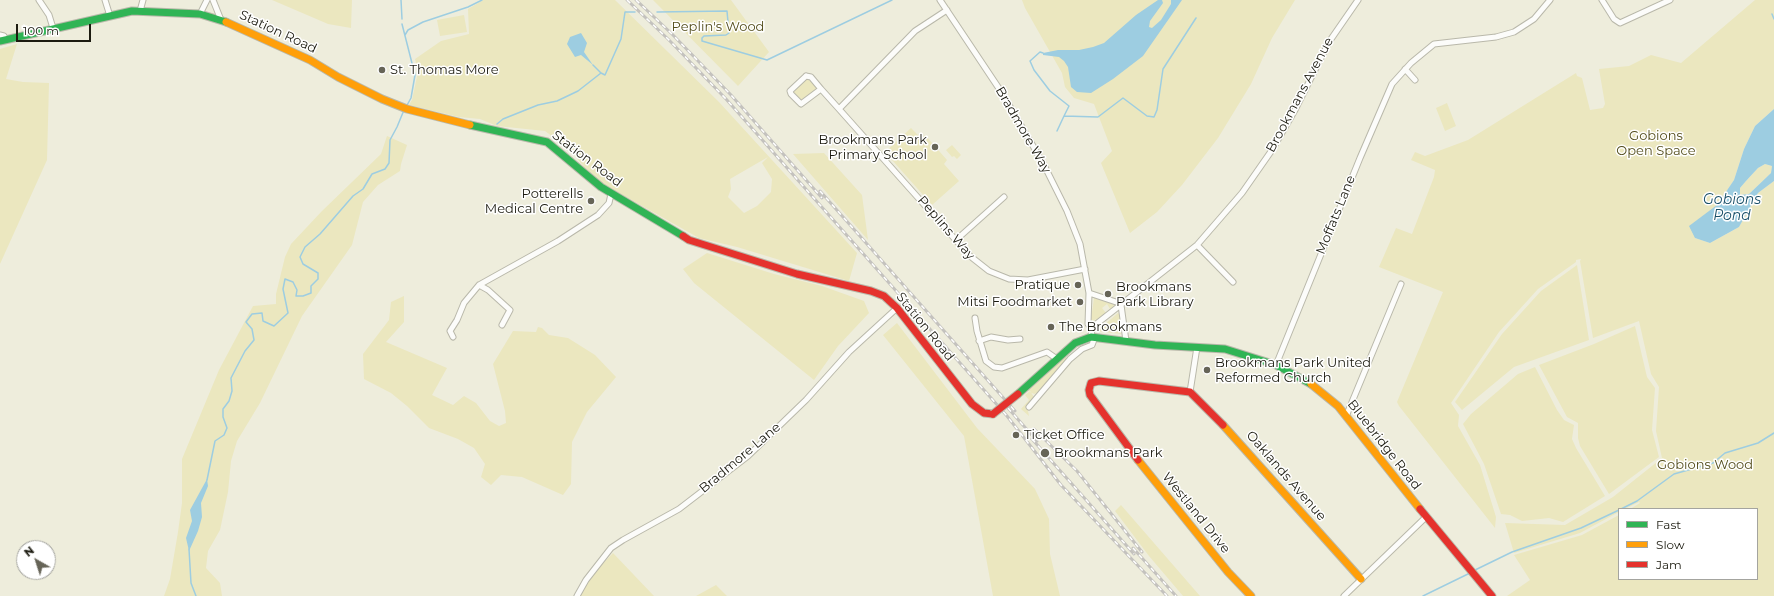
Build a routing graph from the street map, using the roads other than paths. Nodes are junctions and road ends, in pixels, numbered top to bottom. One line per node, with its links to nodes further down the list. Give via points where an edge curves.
1 (39, 0): 16 (street, via 49,15)
2 (105, 0): 14 (street)
3 (143, 0): 12 (street)
4 (207, 0): 13 (street)
5 (213, 0): 15 (street)
6 (940, 0): 11 (street, Bradmore Way)
7 (1358, 0): 25 (street, Brookmans Avenue, via 1328,42 1295,110 1272,150 1242,193)
8 (1550, 0): 18 (street, Moffats Lane, via 1534,19 1514,32 1496,37 1440,42 1425,49)
9 (1602, 0): 10 (street, via 1614,19 1620,23)
10 (1670, 0)
11 (947, 10): 21 (street, via 915,31); 26 (street, Bradmore Way, via 1002,93 1043,163 1074,227)
12 (140, 11): 13 (street, Station Road); 14 (street, Station Road)
13 (200, 14): 15 (street, Station Road)
14 (110, 16): 16 (street, Station Road)
15 (221, 20): 22 (street, Station Road, via 310,60 354,86 405,108 547,142)
16 (53, 28): 17 (street, Station Road)
17 (2, 39)
18 (1405, 69): 19 (street); 45 (street, Moffats Lane, via 1387,93)
19 (1415, 80)
20 (821, 90): 20 (street, Peplins Way, via 808,76 790,91 790,94 801,104); 21 (street, Peplins Way)
21 (839, 109): 24 (street, Peplins Way)
22 (611, 194): 29 (street, via 609,203 598,215); 32 (street, Station Road, via 689,240 797,274 877,293)
23 (1004, 197): 24 (street)
24 (956, 240): 26 (street, Peplins Way, via 982,267 1009,279 1028,280)
25 (1197, 245): 27 (street); 31 (street, Brookmans Avenue)
26 (1085, 269): 30 (street, Bradmore Way)
27 (1233, 282)
28 (1401, 284): 48 (street)
29 (479, 285): 34 (street, via 510,310); 36 (street, via 464,303 458,320 450,331)
30 (1089, 293): 31 (street); 35 (street, Bradmore Way, via 1088,324)
31 (1121, 305): 35 (street, Brookmans Avenue); 40 (street)
32 (897, 308): 44 (street, Station Road, bridge, via 972,404 984,413 993,414); 51 (street, Bradmore Lane, via 849,352 806,400 748,456 678,509 611,548)
33 (975, 318): 39 (street)
34 (502, 325)
35 (1092, 328): 37 (street, Bradmore Way)
36 (452, 336)
37 (1093, 337): 40 (street, Bluebridge Road); 42 (street, Station Road, via 1078,341); 43 (street, via 1092,345)
38 (1020, 339): 39 (street, via 992,338)
39 (980, 341): 44 (street, via 986,361 994,367 1002,368 1047,352)
40 (1126, 341): 41 (street, Bluebridge Road)
41 (1197, 347): 45 (street, Bluebridge Road, via 1232,351); 46 (street)
42 (1066, 351): 43 (street); 44 (street, Station Road)
43 (1071, 358): 47 (street)
44 (1057, 359)
45 (1276, 366): 48 (street, Bluebridge Road, via 1310,383)
46 (1190, 392): 50 (street, Oaklands Avenue, via 1238,439); 52 (street, Westland Drive, via 1099,381 1091,383 1089,390 1090,395 1149,475 1228,572)
47 (1029, 407)
48 (1346, 414): 49 (street, Bluebridge Road)
49 (1426, 517): 50 (street); 54 (street, Bluebridge Road)
50 (1361, 579): 53 (street)
51 (577, 596)
52 (1251, 596)
53 (1344, 596)
54 (1492, 596)

